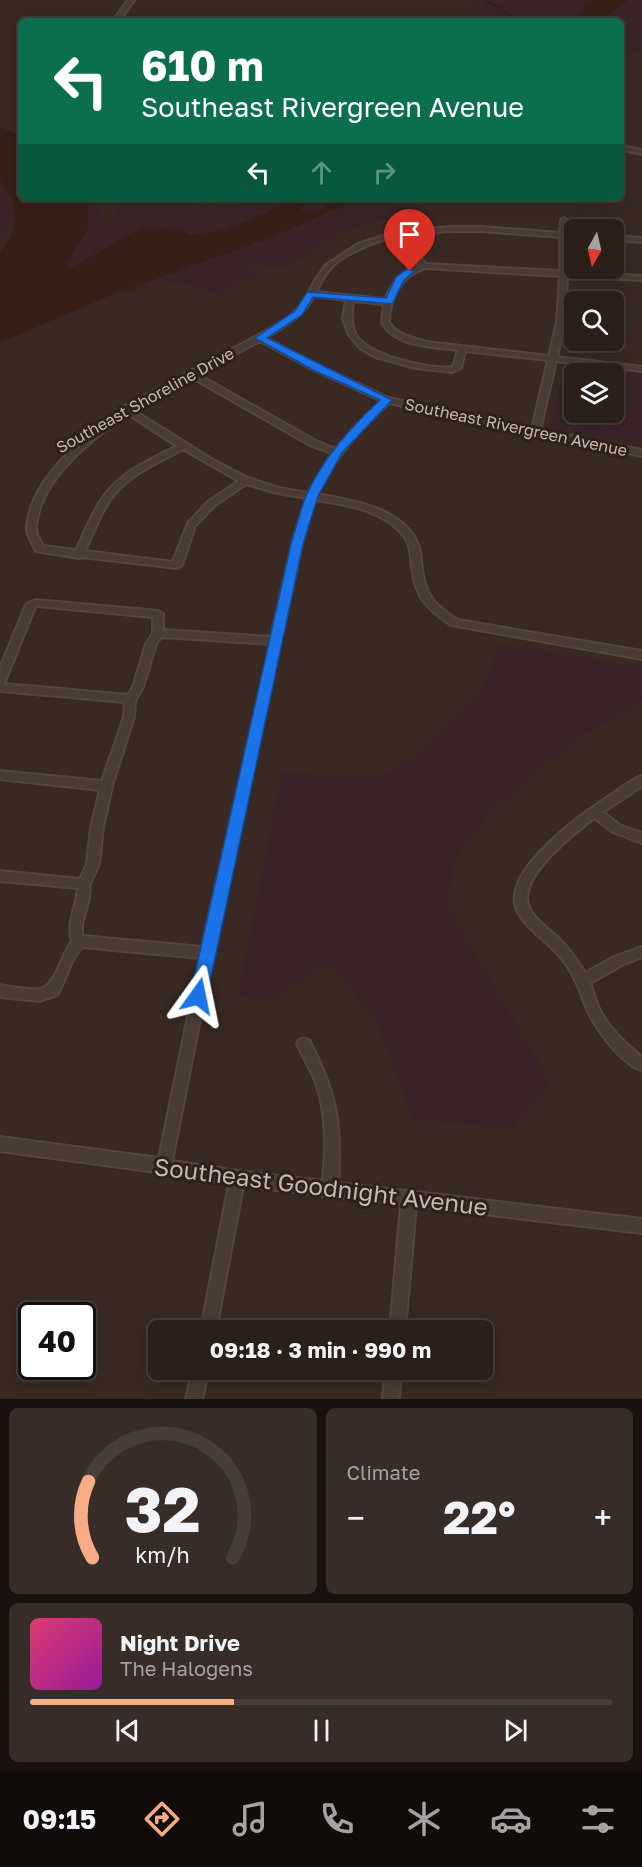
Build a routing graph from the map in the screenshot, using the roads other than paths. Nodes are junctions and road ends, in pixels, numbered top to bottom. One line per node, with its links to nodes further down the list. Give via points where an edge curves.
1 (131, 0): 2 (street)
2 (118, 18)
3 (624, 149): 4 (street)
4 (642, 152)
5 (397, 235): 6 (street, Southeast Shoreline Drive, via 463,230); 9 (street); 13 (street, Southeast Shoreline Drive, via 358,247 332,262)
6 (564, 235)
7 (624, 239): 8 (street)
8 (642, 240)
9 (424, 266): 10 (street); 15 (street, via 400,279)
10 (564, 273): 18 (street, via 561,322)
11 (624, 277): 12 (street)
12 (642, 278)
13 (311, 294): 14 (street); 16 (street, Southeast Shoreline Drive, via 299,313)
14 (350, 298): 15 (street); 17 (street, via 345,319 349,332 370,351 408,364 452,370 457,368)
15 (389, 302): 17 (street, via 385,320 397,334 426,344)
16 (260, 338): 20 (street, Southeast Shoreline Drive); 21 (street, Southeast Rivergreen Avenue)
17 (462, 348): 18 (street)
18 (552, 359): 19 (street); 23 (street)
19 (642, 369)
20 (191, 374): 22 (street, Southeast Shoreline Drive); 26 (street, via 313,443)
21 (387, 400): 23 (street, Southeast Rivergreen Avenue); 26 (street)
22 (126, 409): 24 (street, Southeast Shoreline Drive); 25 (street)
23 (535, 432): 27 (street, Southeast Rivergreen Avenue)
24 (80, 433)
25 (185, 445): 28 (street); 31 (street, via 130,477 109,495)
26 (337, 452): 29 (street)
27 (642, 453)
28 (246, 480): 29 (street); 31 (street, via 212,503 191,525 177,565)
29 (312, 496): 33 (street); 34 (street, via 364,507 406,532 415,549 421,592 434,609 455,623)
30 (22, 542): 31 (street, via 39,549)
31 (79, 555)
32 (158, 633): 33 (street); 35 (street, via 158,614 36,603 31,605); 37 (street)
33 (276, 641): 47 (street)
34 (642, 655)
35 (0, 681)
36 (0, 687): 37 (street)
37 (131, 699): 40 (street, via 129,717)
38 (0, 776): 40 (street)
39 (642, 780): 41 (street)
40 (106, 786): 44 (street, via 93,864)
41 (594, 812): 42 (street, via 616,829); 48 (street, via 552,848 520,893 528,916 561,950)
42 (642, 838)
43 (0, 876): 44 (street)
44 (84, 884): 45 (street, via 75,929)
45 (79, 941): 47 (street); 49 (street, via 65,958 52,991 39,995)
46 (642, 952): 48 (street)
47 (207, 953): 53 (street)
48 (583, 981): 51 (street, via 603,1025)
49 (0, 991)
50 (304, 1044): 55 (street, via 331,1106 334,1141)
51 (642, 1065)
52 (0, 1144): 53 (street, Southeast Goodnight Avenue)
53 (164, 1166): 54 (street, Southeast Goodnight Avenue)
54 (237, 1178): 55 (street, Southeast Goodnight Avenue); 58 (street)
55 (330, 1189): 56 (street, Southeast Goodnight Avenue)
56 (409, 1199): 57 (street, Southeast Goodnight Avenue); 59 (street)
57 (642, 1226)
58 (210, 1320)
59 (398, 1320)
60 (199, 1380): 62 (street)
61 (392, 1380): 63 (street)
62 (194, 1399)
63 (391, 1399)

